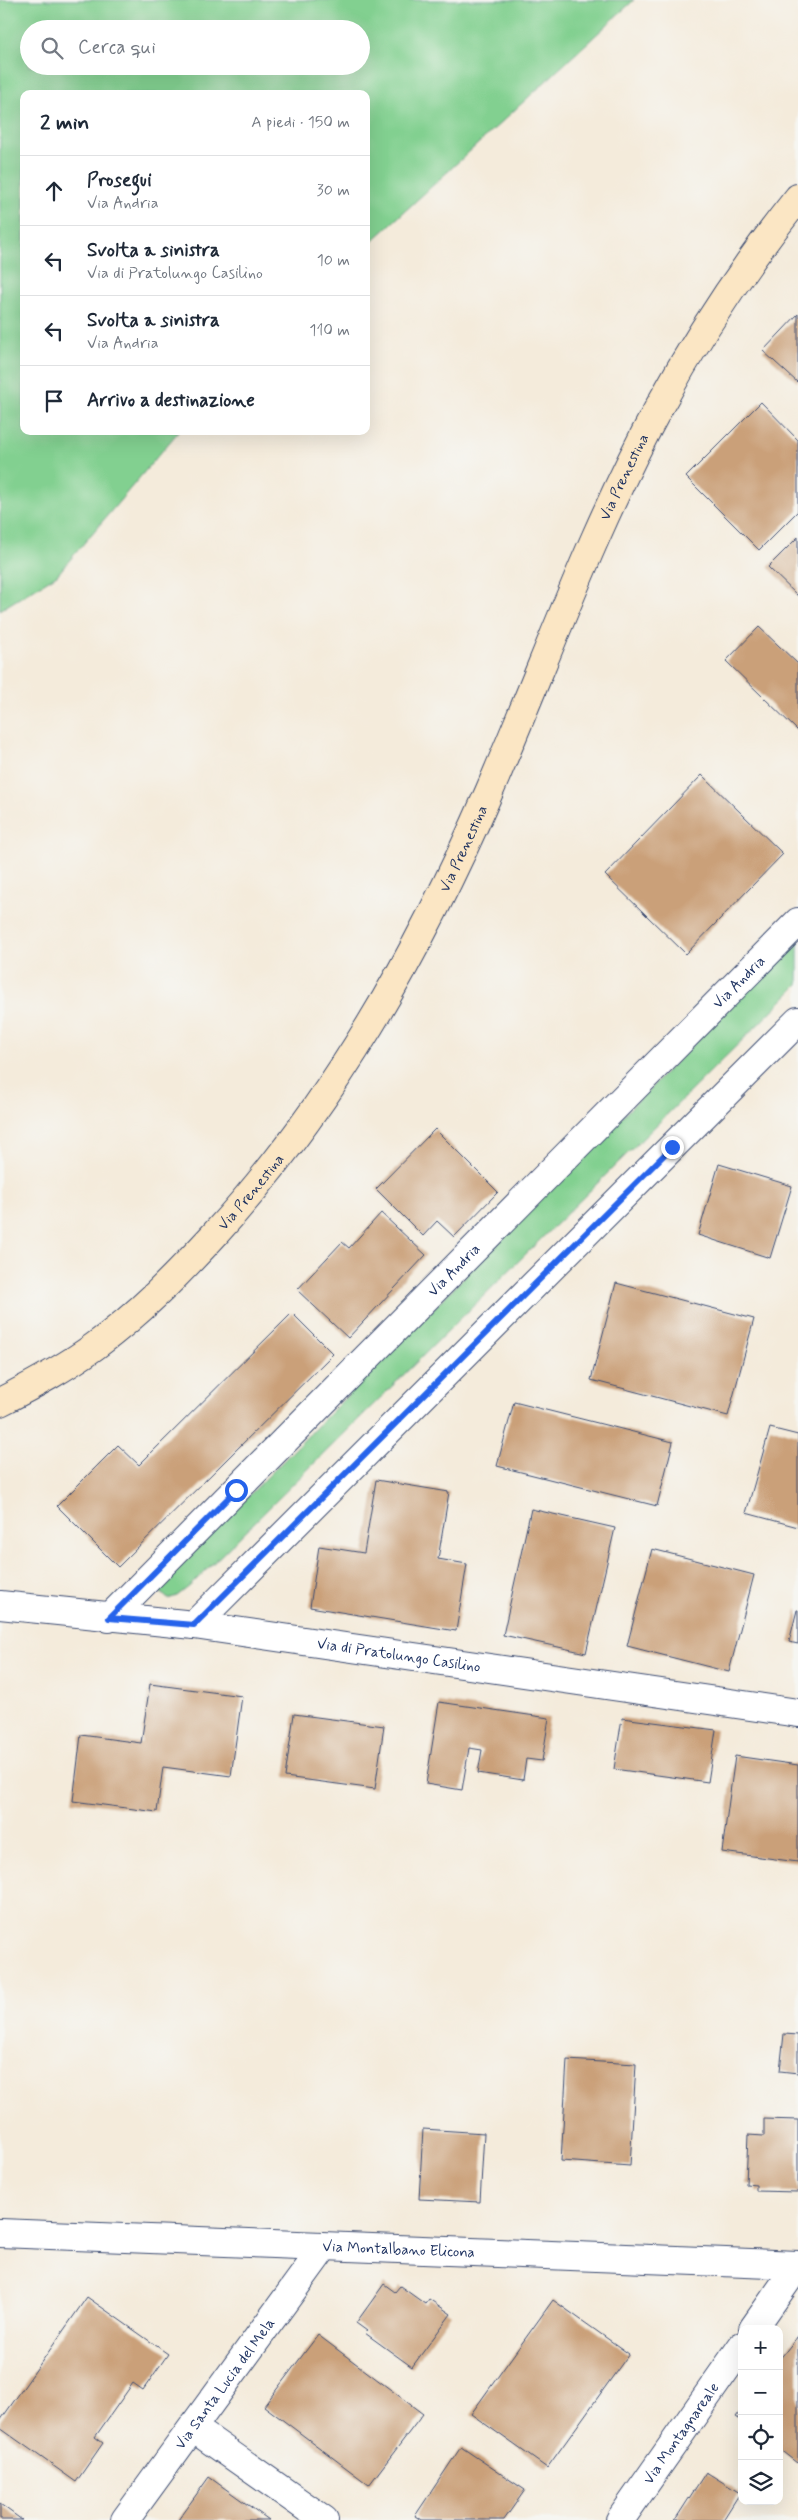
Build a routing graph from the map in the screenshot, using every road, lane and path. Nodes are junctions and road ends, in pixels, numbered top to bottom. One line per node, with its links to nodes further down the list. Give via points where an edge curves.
1 (798, 198): 4 (main road, Via Prenestina, via 728,293 657,410 590,553 453,872 389,993 340,1075 267,1175 158,1294 90,1350)
2 (798, 922): 6 (street, Via Andria)
3 (798, 1021): 7 (street)
4 (0, 1402)
5 (0, 1605): 6 (street, Via di Pratolungo Casilino)
6 (109, 1618): 7 (street, Via di Pratolungo Casilino)
7 (194, 1625): 8 (street, Via di Pratolungo Casilino)
8 (798, 1713)
9 (0, 2232): 10 (street, Via Montalbano Elicona)
10 (324, 2247): 11 (street, Via Montalbano Elicona); 14 (street, Via Santa Lucia del Mela)
11 (798, 2265): 12 (street)
12 (757, 2325)
13 (738, 2352): 17 (street, Via Montagnareale)
14 (193, 2428): 15 (street, Via Santa Lucia del Mela); 16 (street)
15 (126, 2520)
16 (324, 2520)
17 (620, 2520)

